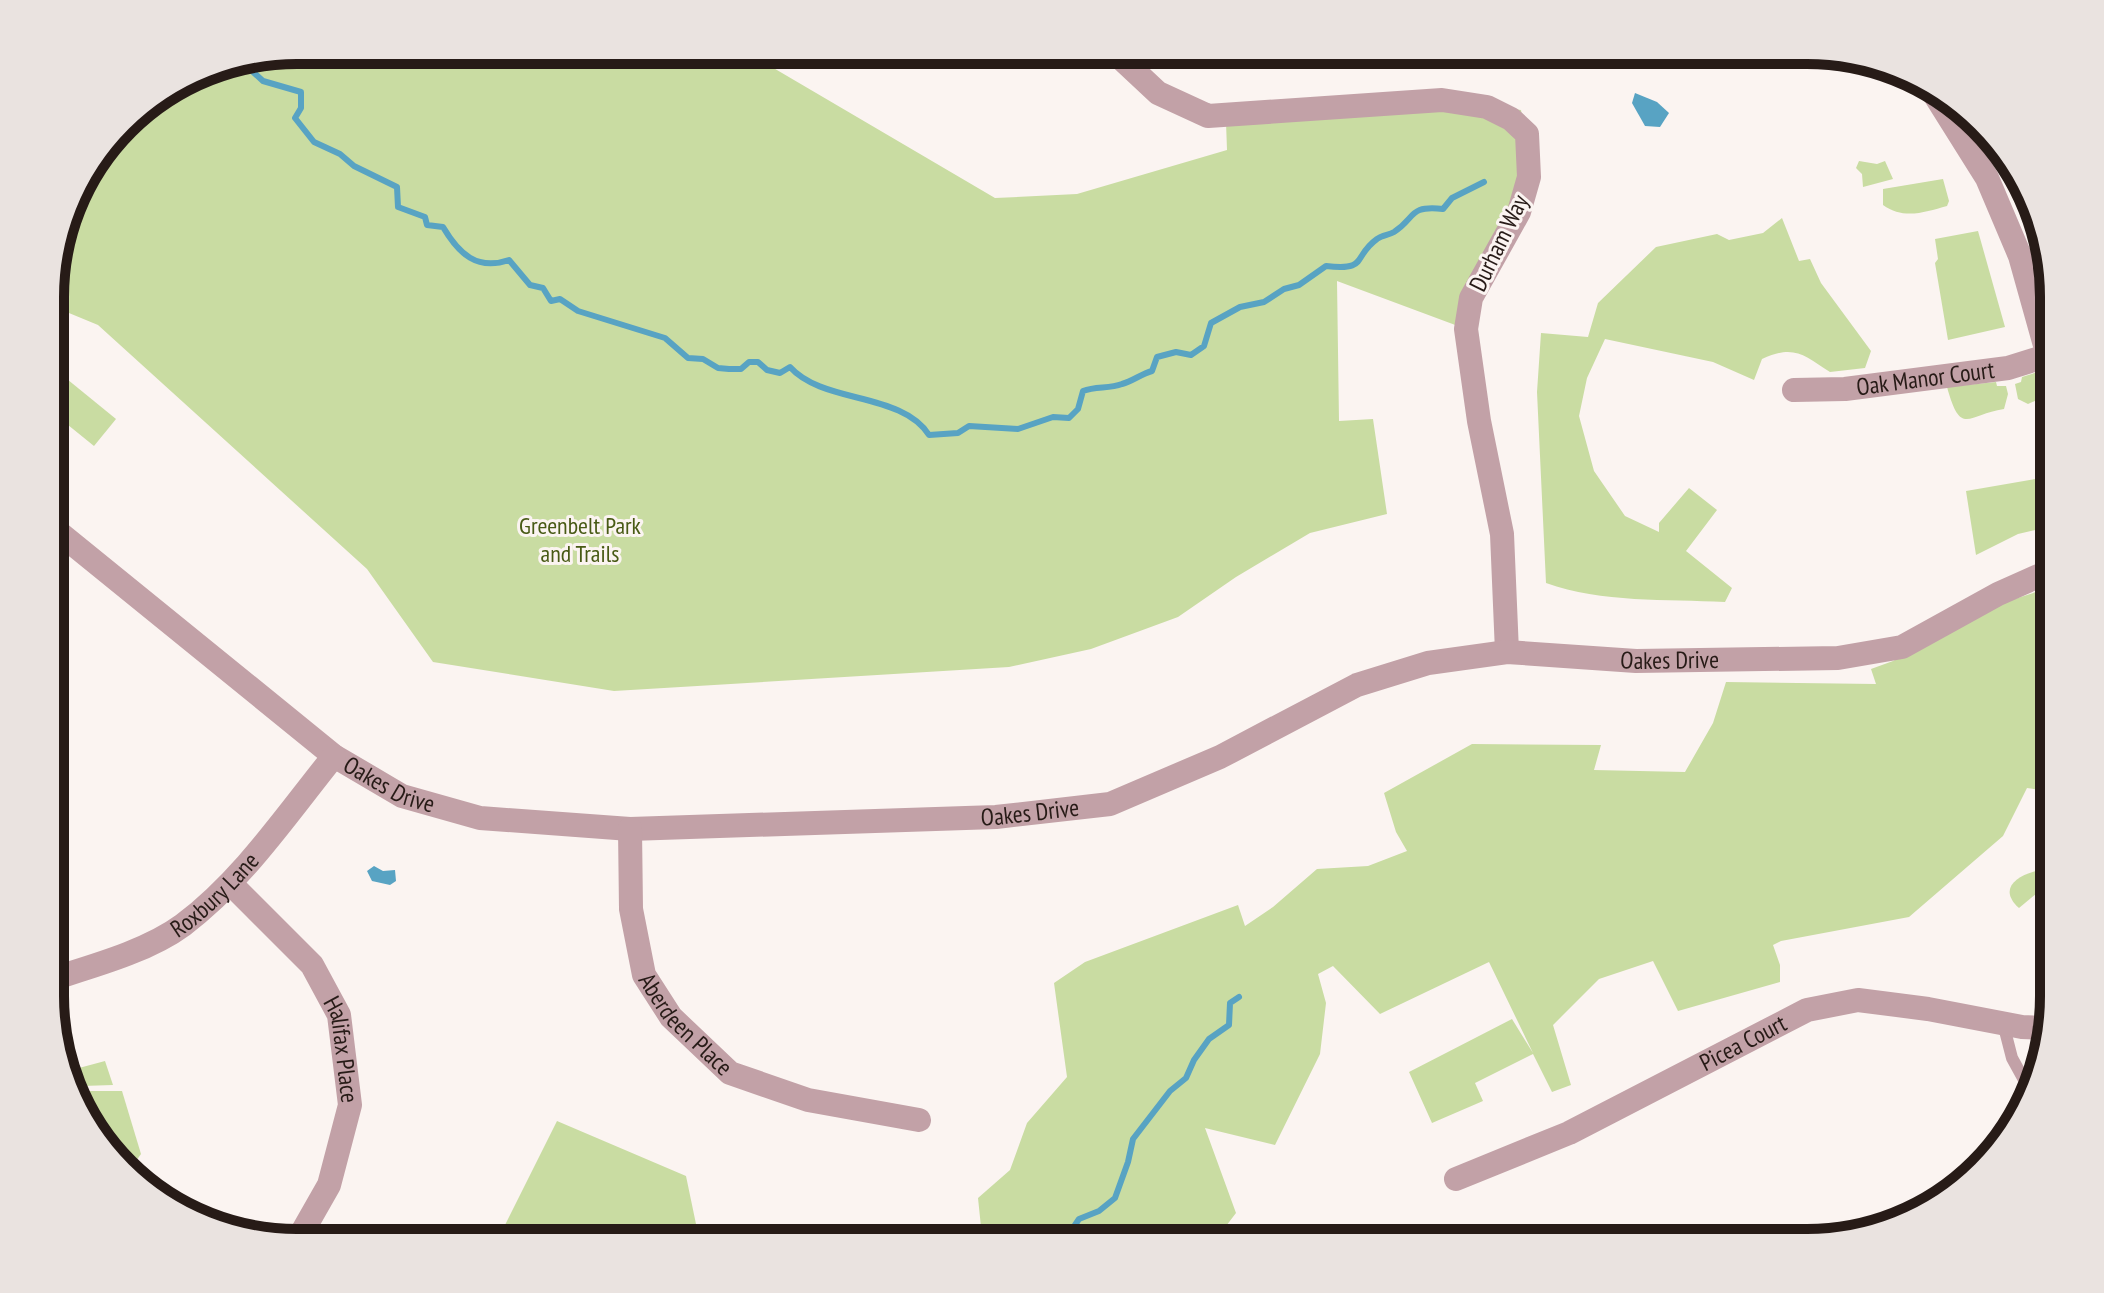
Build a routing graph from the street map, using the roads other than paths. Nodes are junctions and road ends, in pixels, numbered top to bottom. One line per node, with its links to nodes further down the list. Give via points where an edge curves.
1 (1127, 64): 8 (street, Durham Way, via 1158,93 1208,116 1442,100 1487,107 1527,134 1529,177 1519,212 1471,298 1466,329 1502,534)
2 (1943, 108): 3 (street, via 1987,178 2020,256)
3 (2040, 322)
4 (2040, 358): 5 (street, Oak Manor Court, via 2008,368 1845,389)
5 (1794, 390)
6 (64, 537): 9 (street, Oakes Drive)
7 (2040, 575): 8 (street, Oakes Drive, via 1902,647 1838,658 1636,661)
8 (1507, 652): 10 (street, Oakes Drive, via 1428,663 1357,685 1220,757 1110,804 996,817)
9 (334, 756): 10 (street, Oakes Drive, via 402,796 480,818); 11 (street, Roxbury Lane)
10 (630, 829): 16 (street, Aberdeen Place, via 631,909 644,975 671,1017 730,1073 808,1100)
11 (231, 884): 12 (street, Roxbury Lane, via 181,927 119,958); 18 (street, Halifax Place, via 312,965 339,1015 350,1105 329,1185)
12 (64, 975)
13 (2003, 1023): 14 (street, Picea Court); 15 (lane, via 2012,1058); 17 (street, Picea Court, via 1858,1000 1807,1010 1569,1133)
14 (2038, 1027)
15 (2025, 1078)
16 (919, 1120)
17 (1456, 1179)
18 (304, 1229)

